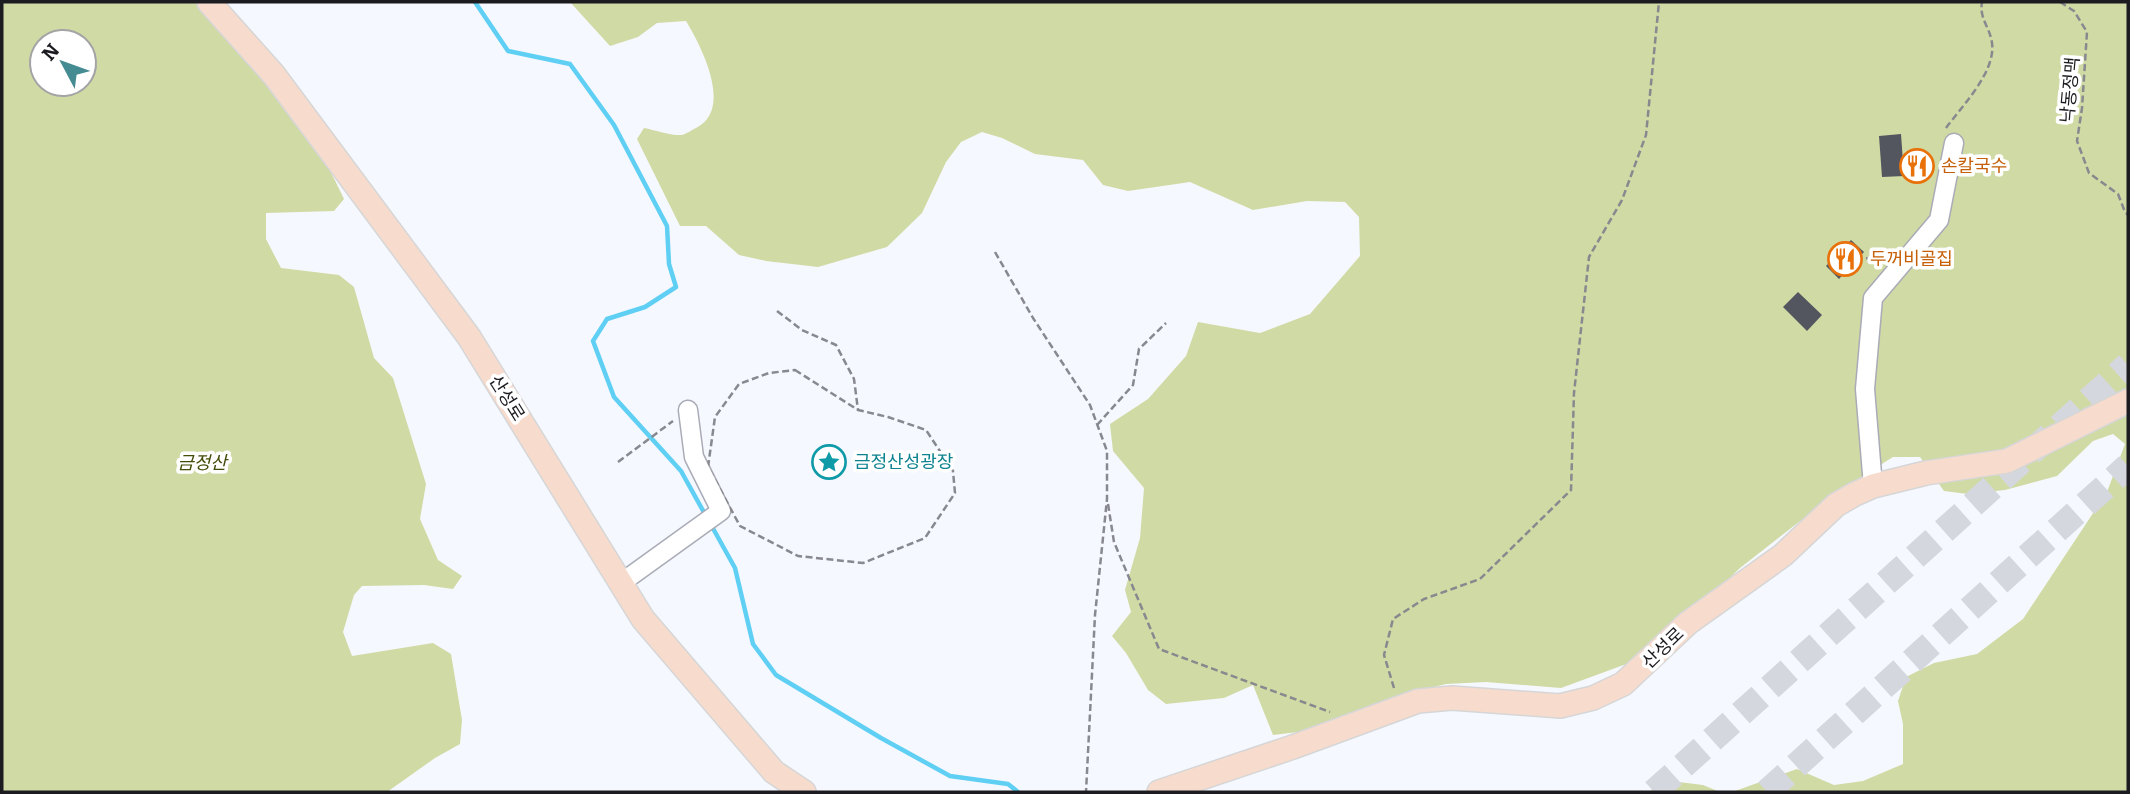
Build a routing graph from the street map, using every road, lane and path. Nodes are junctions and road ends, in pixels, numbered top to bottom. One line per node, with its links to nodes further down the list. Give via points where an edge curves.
1 (209, 2): 18 (main road, 산성로, via 274,75 469,337)
2 (1659, 2): 19 (path, via 1646,135 1622,200 1589,257 1574,393 1571,490 1480,579 1424,599 1392,619 1384,655)
3 (1982, 2): 5 (path, via 1980,12 1993,54)
4 (2060, 2): 6 (path, 낙동정맥, via 2074,11 2087,32 2077,141 2090,173 2118,194)
5 (1950, 136): 16 (lane, via 1939,220 1873,298 1865,389)
6 (2128, 215)
7 (995, 252): 13 (path, via 1090,405)
8 (777, 311): 12 (path, via 802,330 836,345 854,379)
9 (1166, 323): 13 (path, via 1139,349 1133,385)
10 (2128, 401): 16 (main road, 산성로, via 2007,461)
11 (688, 410): 18 (lane, via 694,457 721,511)
12 (858, 410): 12 (path, via 926,430 953,471 955,494 925,538 863,563 799,556 740,526 708,467 715,417 740,384 769,373 795,370)
13 (1097, 425): 17 (path, via 1107,451)
14 (658, 431): 15 (path)
15 (618, 462)
16 (1873, 486): 19 (main road, 산성로, via 1836,505 1783,555 1708,607 1608,692 1560,706 1433,698)
17 (1107, 499): 20 (path, via 1114,542 1159,649); 22 (path, via 1095,615)
18 (621, 583): 21 (main road, 산성로, via 643,619 774,772)
19 (1401, 708): 20 (main road, 산성로)
20 (1359, 723): 23 (main road, 산성로)
21 (804, 792)
22 (1086, 792)
23 (1159, 792)

